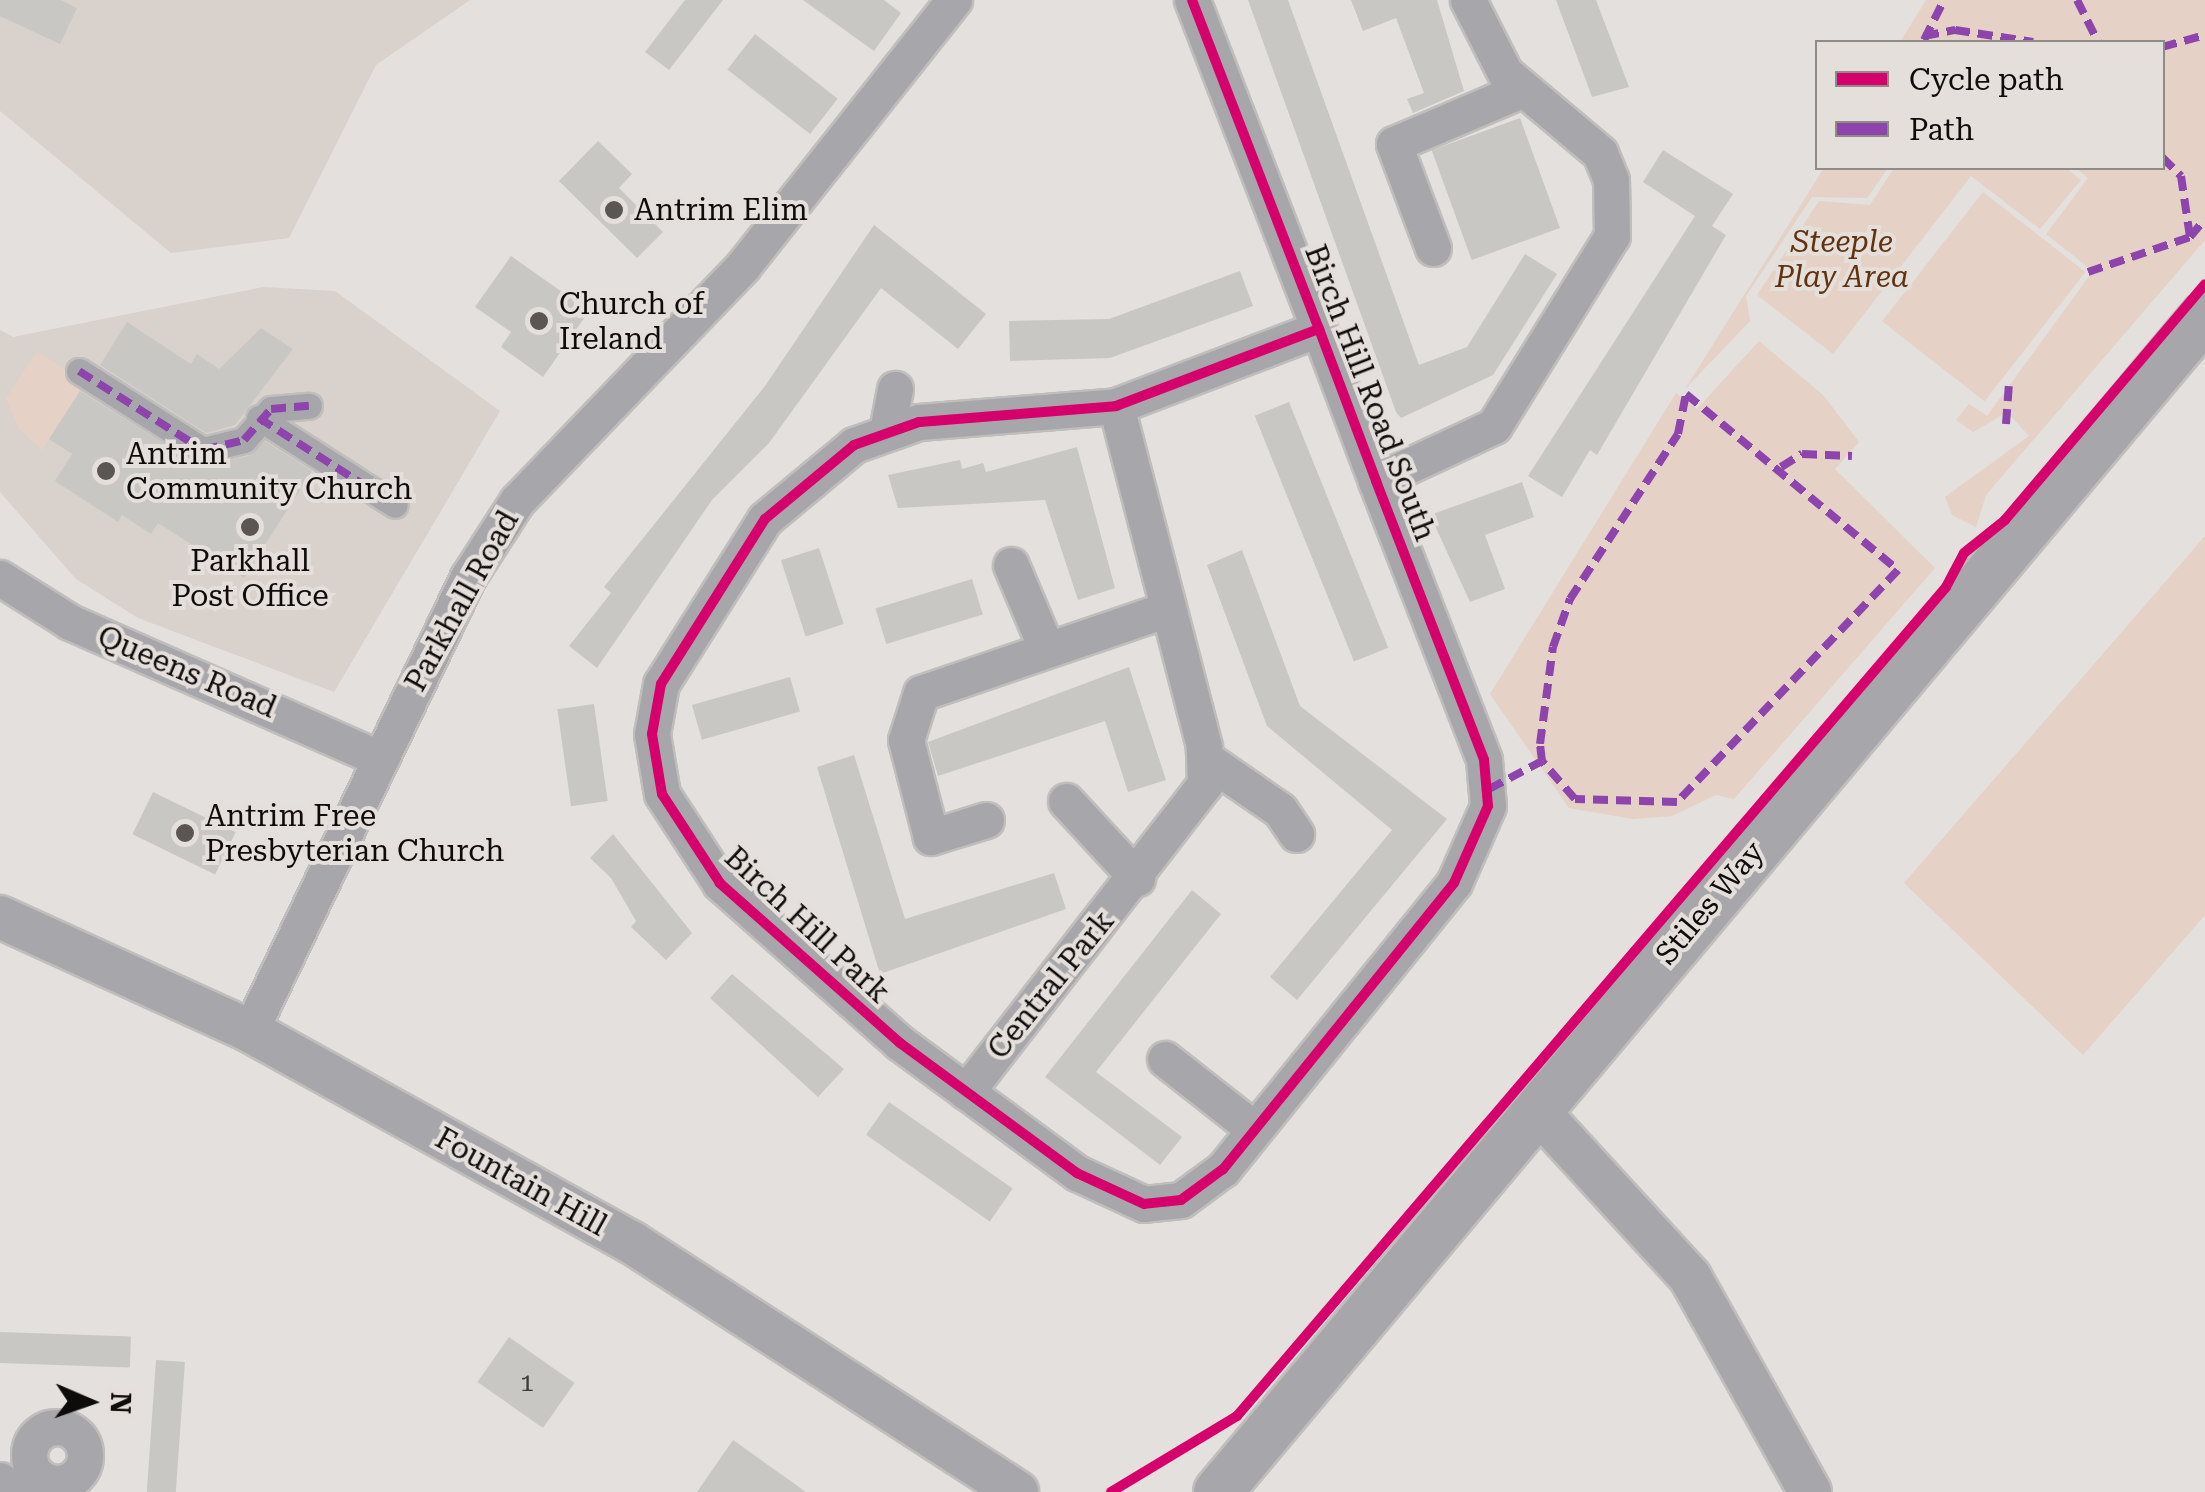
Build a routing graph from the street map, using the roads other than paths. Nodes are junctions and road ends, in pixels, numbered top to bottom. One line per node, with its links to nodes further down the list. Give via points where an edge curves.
1 (954, 0): 20 (street, Parkhall Road, via 743,266 517,501)
2 (1192, 0): 7 (street, Birch Hill Road South)
3 (1468, 0): 4 (street, via 1492,54)
4 (1521, 90): 5 (street, via 1394,144); 14 (street, via 1582,132 1604,160 1614,212 1609,247 1494,426)
5 (1433, 248)
6 (2205, 316): 31 (main road, Stiles Way)
7 (1319, 329): 11 (street, Birch Hill Park); 14 (street, Birch Hill Road South)
8 (79, 370): 12 (street, via 203,450 244,440)
9 (895, 388): 13 (street)
10 (310, 406): 12 (street)
11 (1116, 406): 13 (street, Birch Hill Park); 18 (street)
12 (259, 418): 15 (street)
13 (887, 431): 30 (street, Birch Hill Park, via 800,482 732,564 661,684 653,762 674,819 720,883 813,973)
14 (1376, 481): 23 (street, Birch Hill Road South, via 1484,760)
15 (395, 506)
16 (1012, 565): 19 (street)
17 (0, 578): 20 (street, Queens Road, via 70,622)
18 (1168, 609): 19 (street); 21 (street)
19 (1046, 648): 24 (street, via 932,684 908,723 931,836)
20 (378, 758): 28 (street, Parkhall Road)
21 (1206, 759): 25 (street, via 1280,810); 26 (street, Central Park, via 1199,798)
22 (1066, 802): 26 (street)
23 (1488, 806): 32 (street, Birch Hill Park, via 1454,883)
24 (986, 820)
25 (1296, 834)
26 (1136, 878): 30 (street, Central Park)
27 (0, 917): 28 (street, Fountain Hill)
28 (250, 1030): 33 (street, Fountain Hill, via 770,1324)
29 (1166, 1059): 32 (street)
30 (966, 1092): 32 (street, Birch Hill Park, via 1077,1172 1144,1204 1199,1191)
31 (1538, 1110): 34 (main road, Stiles Way); 35 (street, via 1690,1277)
32 (1254, 1129)
33 (1017, 1492)
34 (1218, 1492)
35 (1810, 1492)

